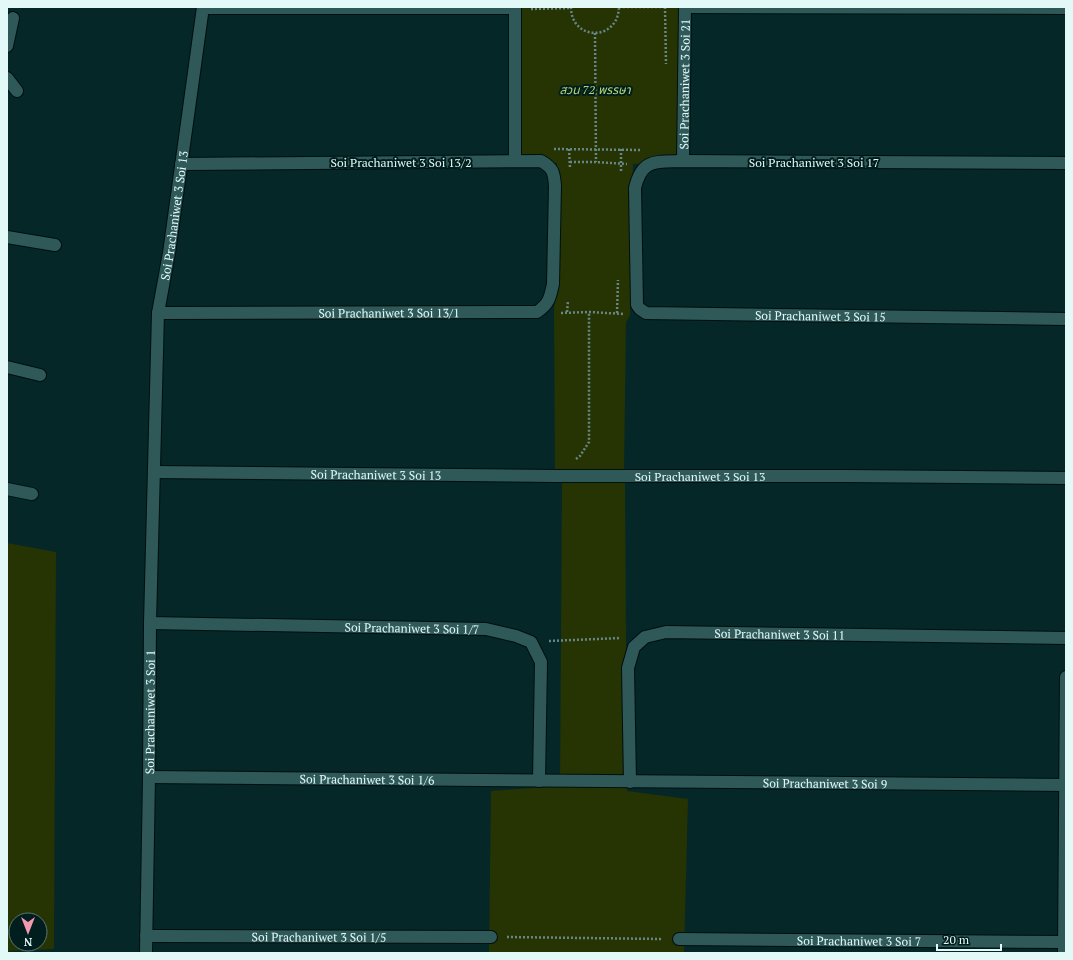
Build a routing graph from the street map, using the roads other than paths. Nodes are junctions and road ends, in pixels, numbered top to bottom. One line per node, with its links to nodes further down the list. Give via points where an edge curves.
1 (685, 7): 4 (street); 10 (street, Soi Prachaniwet 3 Soi 21)
2 (203, 8): 3 (street); 11 (street, Soi Prachaniwet 3 Soi 13)
3 (515, 8): 9 (street)
4 (1066, 8)
5 (13, 18): 6 (street)
6 (7, 46)
7 (7, 78): 8 (street)
8 (17, 91)
9 (515, 161): 11 (street, Soi Prachaniwet 3 Soi 13/2); 13 (street, Soi Prachaniwet 3 Soi 13/2, via 540,161 550,166 555,186)
10 (683, 161): 12 (street, Soi Prachaniwet 3 Soi 17); 16 (street, Soi Prachaniwet 3 Soi 17, via 655,162 644,167 637,178)
11 (181, 164): 17 (street, Soi Prachaniwet 3 Soi 13)
12 (1066, 164)
13 (554, 235): 17 (street, Soi Prachaniwet 3 Soi 13/1, via 553,284 545,307 537,312)
14 (7, 238): 15 (street)
15 (55, 245)
16 (636, 247): 18 (street, Soi Prachaniwet 3 Soi 15, via 637,305 646,313)
17 (158, 313): 21 (street, Soi Prachaniwet 3 Soi 13)
18 (1066, 319)
19 (7, 367): 20 (street)
20 (40, 375)
21 (154, 472): 22 (street, Soi Prachaniwet 3 Soi 13); 25 (street, Soi Prachaniwet 3 Soi 1)
22 (1066, 478)
23 (7, 489): 24 (street)
24 (32, 494)
25 (150, 623): 28 (street, Soi Prachaniwet 3 Soi 1); 29 (street, Soi Prachaniwet 3 Soi 1/7, via 486,629 531,642 541,662)
26 (1066, 638): 31 (street, Soi Prachaniwet 3 Soi 11, via 666,632 645,637 634,647 628,668)
27 (1066, 677): 32 (street)
28 (149, 777): 29 (street, Soi Prachaniwet 3 Soi 1/6); 33 (street, Soi Prachaniwet 3 Soi 1)
29 (540, 781): 30 (street, Soi Prachaniwet 3 Soi 1/6)
30 (584, 781): 31 (street, Soi Prachaniwet 3 Soi 9)
31 (630, 782): 32 (street, Soi Prachaniwet 3 Soi 9)
32 (1065, 785): 36 (street)
33 (146, 936): 34 (street, Soi Prachaniwet 3 Soi 1/5); 37 (street, Soi Prachaniwet 3 Soi 1)
34 (491, 937)
35 (679, 939): 36 (street, Soi Prachaniwet 3 Soi 7)
36 (1064, 947)
37 (146, 953)

